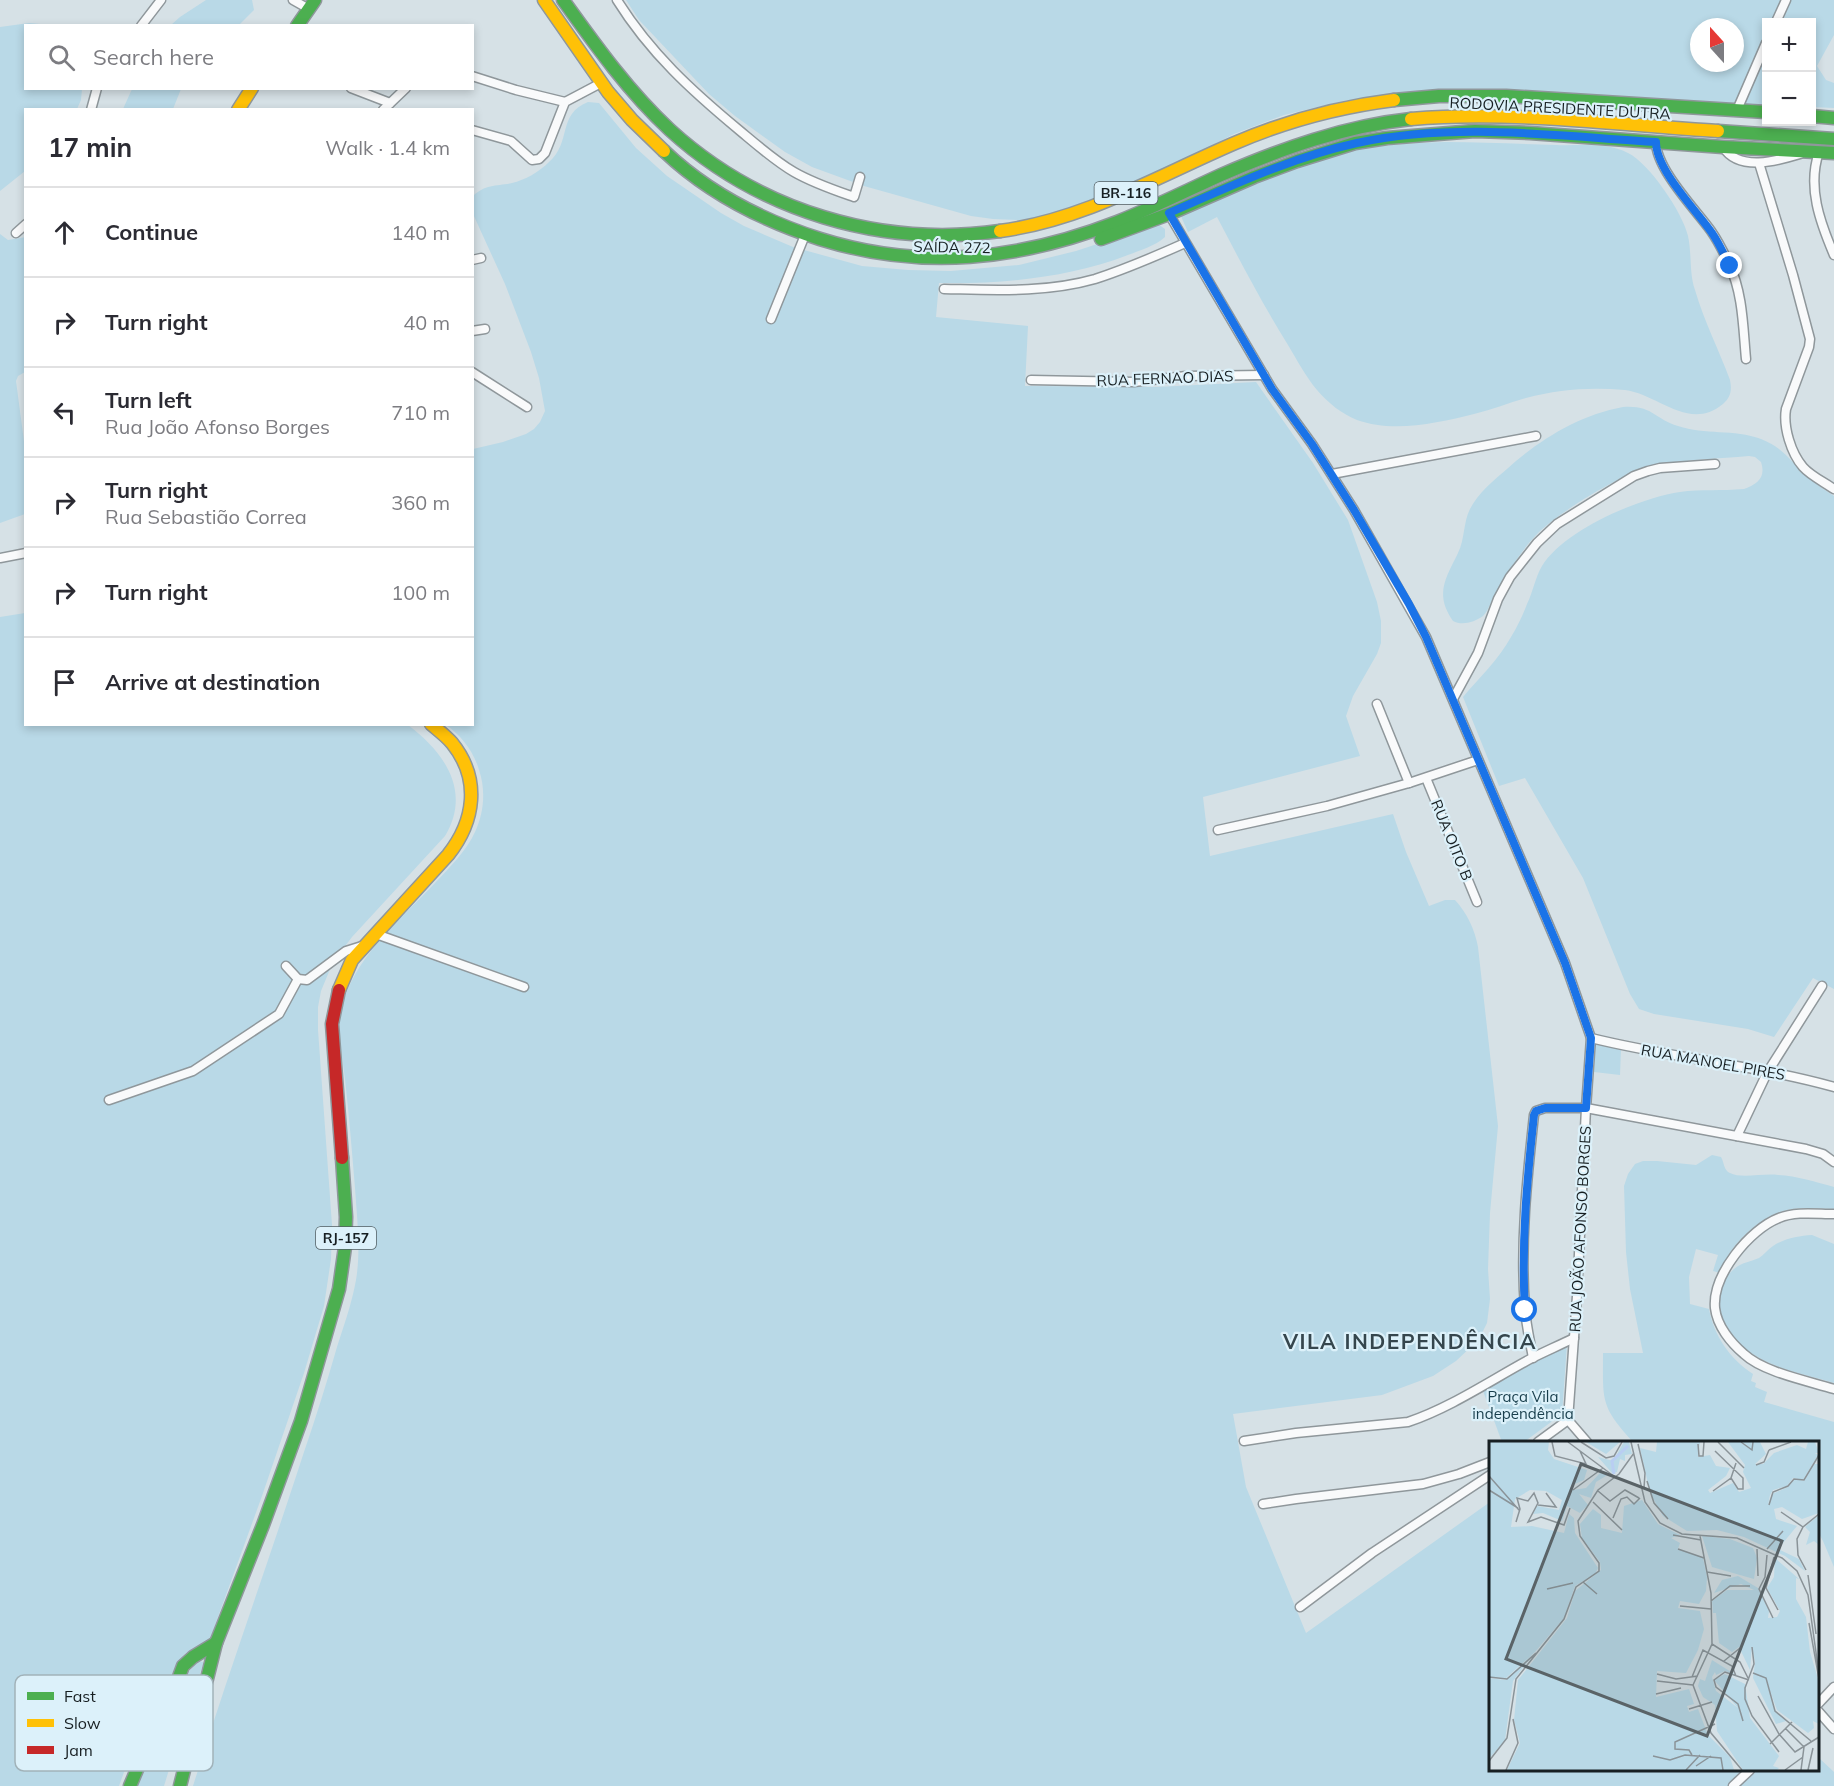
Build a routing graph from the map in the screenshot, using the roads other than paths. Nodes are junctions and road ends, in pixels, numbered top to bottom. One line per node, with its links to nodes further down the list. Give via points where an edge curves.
1 (161, 0): 9 (street)
2 (293, 0): 7 (street)
3 (544, 0): 13 (main road, RODOVIA PRESIDENTE DUTRA / BR-116)
4 (565, 0): 23 (main road, RODOVIA PRESIDENTE DUTRA / BR-116, via 586,32 660,121 739,182 772,199 838,222 919,236 996,232 1071,215 1254,135 1307,117 1369,103 1479,95)
5 (617, 0): 34 (street, via 632,23 696,94 761,148 794,172 854,197)
6 (1786, 0): 8 (street)
7 (312, 4): 10 (main road)
8 (1778, 18)
9 (143, 24)
10 (298, 24)
11 (1762, 54): 23 (street)
12 (474, 77): 19 (street)
13 (601, 83): 18 (main road, RODOVIA PRESIDENTE DUTRA / BR-116); 19 (street)
14 (97, 90): 21 (street)
15 (251, 90): 22 (main road)
16 (355, 90): 20 (street)
17 (404, 90): 20 (street)
18 (612, 97): 28 (main road, RODOVIA PRESIDENTE DUTRA / BR-116, via 635,124 695,177 775,224 842,246 933,258 991,256 1040,247 1106,226 1273,154 1346,131 1396,121 1518,118); 38 (main road, SAÍDA 272, via 621,117 637,135 699,187)
19 (565, 102): 27 (street, via 539,159 534,160 508,140)
20 (387, 106)
21 (92, 108)
22 (239, 108)
23 (1737, 110): 24 (main road, RODOVIA PRESIDENTE DUTRA / BR-116)
24 (1762, 112)
25 (1816, 116): 26 (main road)
26 (1834, 118)
27 (474, 131)
28 (1834, 140)
29 (1656, 142): 30 (main road, SAÍDA 272); 35 (main road, SAÍDA 272, via 1475,131 1388,138 1355,143 1297,161); 45 (street, via 1671,179 1712,233 1730,266 1738,290)
30 (1723, 147): 31 (main road, SAÍDA 272); 33 (street, via 1731,157)
31 (1814, 152): 32 (main road, SAÍDA 272); 33 (street); 40 (street, via 1816,201)
32 (1834, 153)
33 (1759, 163): 53 (street, via 1809,339 1785,419 1802,466)
34 (860, 177)
35 (1169, 213): 38 (main road, SAÍDA 272, via 1101,239 1019,260 985,264 892,260); 39 (street, RUA JOÃO AFONSO BORGES)
36 (24, 226): 37 (street)
37 (16, 233)
38 (803, 240): 42 (street)
39 (1185, 243): 41 (street, via 1093,279 1015,291); 47 (street, RUA JOÃO AFONSO BORGES)
40 (1834, 255)
41 (944, 289)
42 (771, 319)
43 (484, 329): 44 (street)
44 (474, 331)
45 (1746, 359)
46 (474, 373): 49 (street)
47 (1264, 375): 48 (street, RUA FERNAO DIAS, via 1186,376 1134,382); 52 (street, RUA JOÃO AFONSO BORGES)
48 (1031, 380)
49 (527, 406)
50 (1536, 436): 52 (street)
51 (1715, 464): 56 (street, via 1648,471 1557,524 1510,577)
52 (1332, 474): 56 (street, RUA JOÃO AFONSO BORGES, via 1409,604)
53 (1834, 489)
54 (24, 553): 55 (street)
55 (0, 558)
56 (1454, 699): 59 (street, RUA JOÃO AFONSO BORGES)
57 (1377, 704): 61 (street)
58 (433, 726): 64 (main road, RJ-157, via 452,742 465,767 471,796 467,822 455,846)
59 (1478, 760): 60 (street); 70 (street, RUA JOÃO AFONSO BORGES, via 1565,963)
60 (1426, 778): 61 (street); 63 (street, RUA OITO B)
61 (1409, 783): 62 (street)
62 (1218, 830)
63 (1478, 902)
64 (375, 934): 65 (main road, RJ-157); 69 (street)
65 (365, 945): 67 (street, via 346,951 307,980); 89 (main road, RJ-157, via 345,972 332,1024 346,1217 339,1289 301,1421)
66 (286, 966): 67 (street)
67 (298, 979): 73 (street, via 279,1014 194,1071)
68 (1822, 986): 71 (street)
69 (524, 987)
70 (1591, 1038): 71 (street, RUA MANOEL PIRES); 74 (street, RUA JOÃO AFONSO BORGES)
71 (1767, 1073): 72 (street, RUA MANOEL PIRES); 75 (street)
72 (1834, 1087)
73 (109, 1100)
74 (1586, 1108): 75 (street); 78 (street, RUA JOÃO AFONSO BORGES); 79 (street, via 1545,1108 1534,1115 1523,1256 1525,1310)
75 (1737, 1136): 76 (street, via 1806,1149)
76 (1834, 1161)
77 (1834, 1214): 80 (street, via 1787,1215 1763,1227 1735,1256 1720,1281 1715,1303 1732,1342 1755,1363)
78 (1574, 1338): 79 (street); 81 (street, RUA JOÃO AFONSO BORGES)
79 (1533, 1358): 84 (street, via 1462,1398 1408,1422)
80 (1834, 1389)
81 (1568, 1420): 82 (street); 83 (street)
82 (1541, 1441)
83 (1585, 1441)
84 (1244, 1442)
85 (1489, 1463): 87 (street, via 1423,1484)
86 (1489, 1476): 88 (street, via 1382,1546)
87 (1263, 1504)
88 (1300, 1607)
89 (216, 1643): 90 (main road, via 193,1657); 91 (main road, RJ-157)
90 (179, 1675)
91 (208, 1675)
92 (1834, 1687): 93 (street)
93 (1819, 1703)
94 (1819, 1712): 95 (street)
95 (1834, 1729)
96 (136, 1771): 99 (main road)
97 (184, 1771): 100 (main road, RJ-157)
98 (1749, 1771): 101 (street)
99 (130, 1786)
100 (180, 1786)
101 (1733, 1786)

